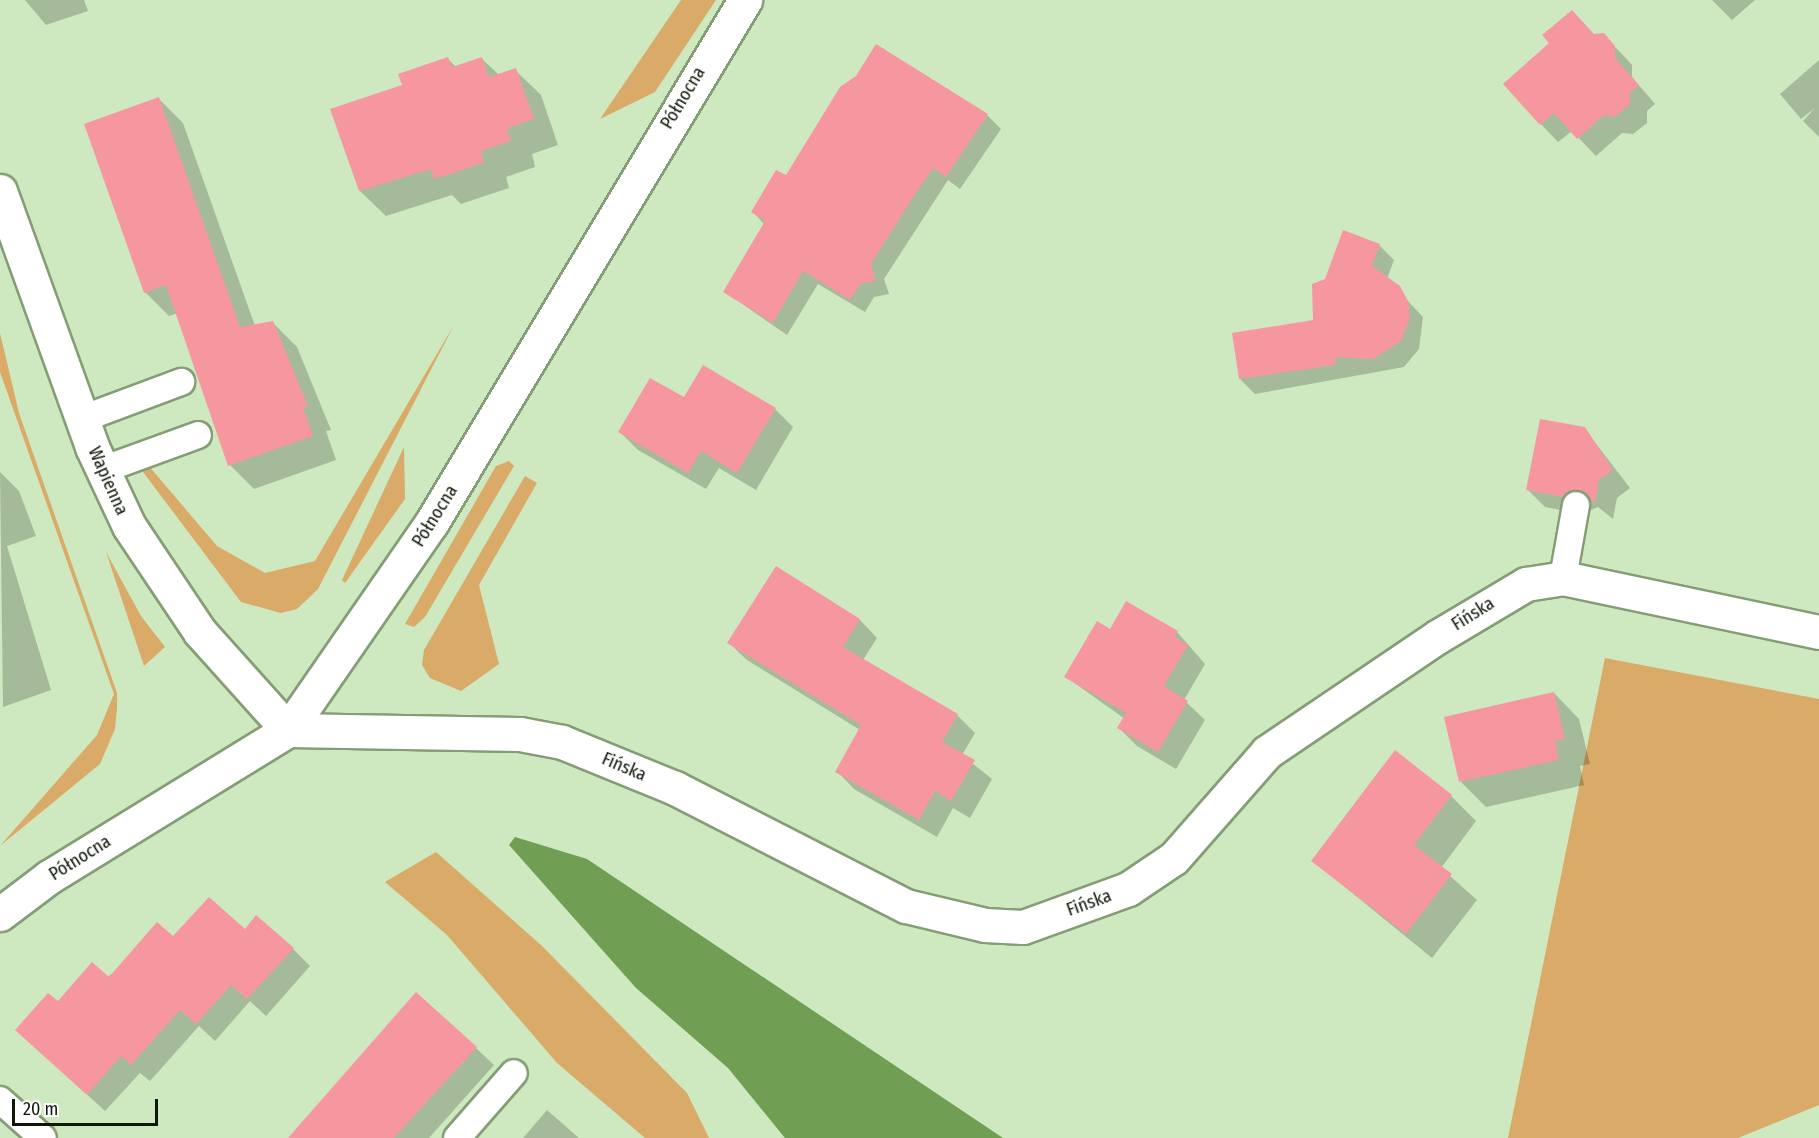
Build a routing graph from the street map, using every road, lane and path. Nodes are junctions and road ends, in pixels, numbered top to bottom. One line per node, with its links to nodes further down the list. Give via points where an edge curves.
1 (745, 0): 10 (street, Północna, via 432,522)
2 (0, 191): 4 (street, Wapienna)
3 (181, 382): 4 (lane)
4 (82, 419): 6 (street, Wapienna)
5 (198, 435): 6 (lane)
6 (102, 470): 10 (street, Wapienna, via 174,599)
7 (1576, 505): 8 (lane)
8 (1563, 578): 9 (street, Fińska); 10 (street, Fińska, via 1526,584 1497,599 1267,752 1174,858 1128,889 1023,927 985,925 906,906 675,789 562,742 520,734)
9 (1819, 632)
10 (288, 730): 11 (street, Północna, via 49,877)
11 (0, 914)
12 (514, 1073): 15 (lane)
13 (0, 1100): 14 (lane)
14 (43, 1138)
15 (457, 1138)

